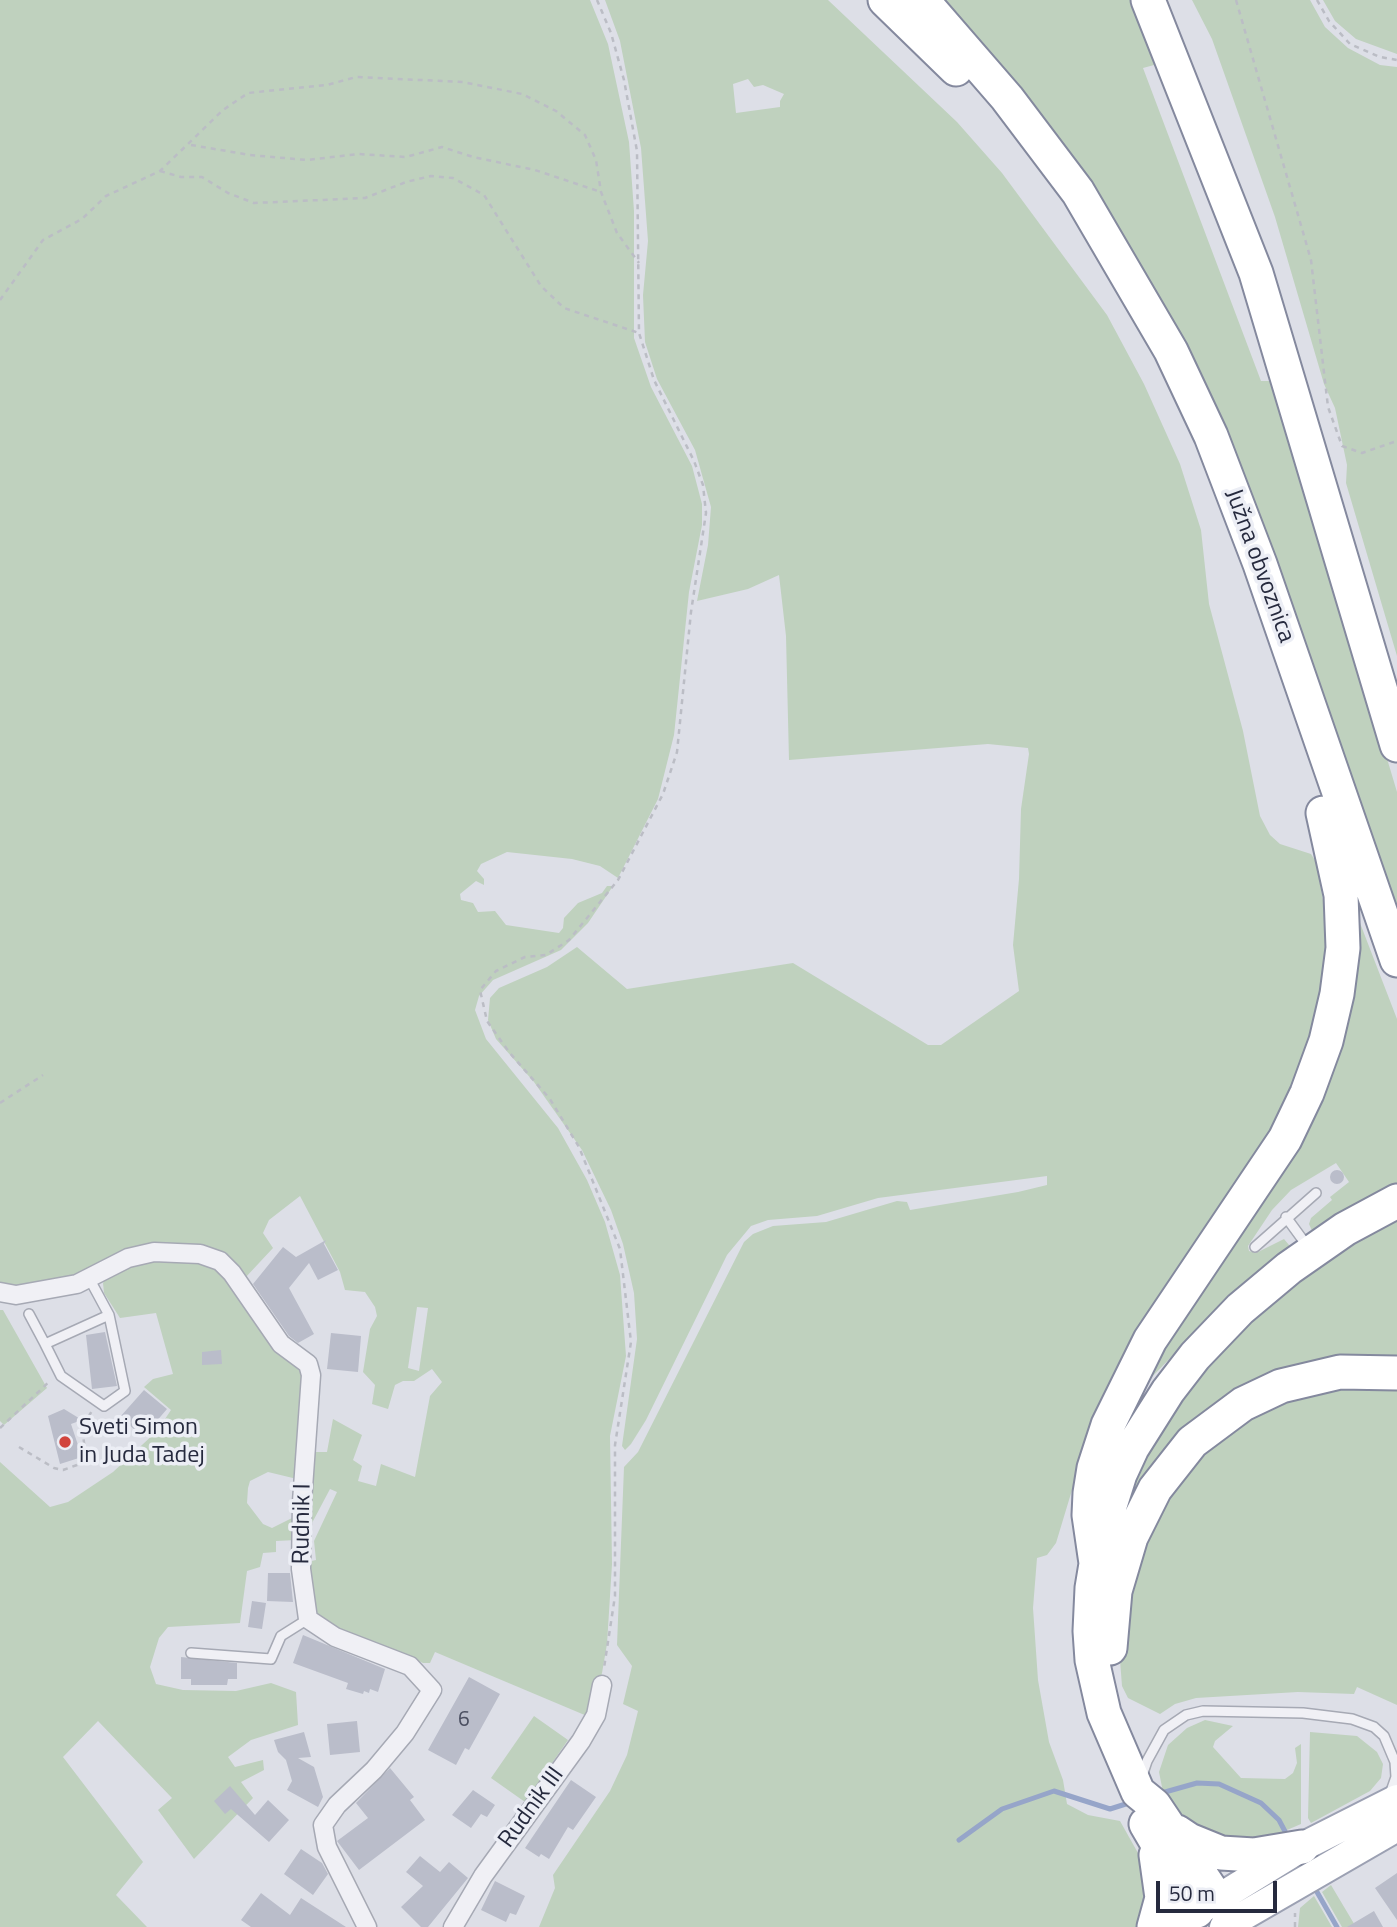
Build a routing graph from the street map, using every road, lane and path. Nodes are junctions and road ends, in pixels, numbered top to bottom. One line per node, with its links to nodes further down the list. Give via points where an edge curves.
1 (597, 0): 12 (path, via 624,80 637,151)
2 (885, 0): 11 (highway, via 964,77 1027,153 1059,182)
3 (922, 0): 11 (highway, Južna obvoznica, via 1007,98)
4 (1148, 0): 17 (highway, via 1255,273)
5 (1236, 0): 15 (path, via 1311,260 1328,407 1342,446 1362,453)
6 (1317, 0): 7 (path, via 1350,44)
7 (1397, 60)
8 (190, 145): 9 (path); 10 (path, via 307,160 358,154 406,158 442,147); 10 (path, via 223,110 248,93 327,85 356,77 463,82 522,94 556,111 585,135 596,160)
9 (160, 171): 13 (path, via 106,196 82,219 43,240); 14 (path, via 202,177 254,203 365,198 431,176 453,178 484,195 541,285 564,308)
10 (601, 192): 12 (path, via 617,233)
11 (1078, 192): 16 (highway, Južna obvoznica, via 1140,293 1211,436)
12 (639, 262): 14 (path)
13 (0, 300)
14 (639, 333): 39 (path, via 654,380 703,485 706,513 677,752 663,794 618,880 590,916 569,940 545,955 525,957 496,971 480,989 488,1021 550,1099 579,1147 620,1249 631,1342 615,1446 615,1596)
15 (1397, 441)
16 (1312, 718): 18 (highway, Južna obvoznica); 36 (highway, via 1309,770 1330,833 1341,895 1343,948 1326,1041 1285,1139 1150,1340 1108,1425 1090,1493)
17 (1397, 746)
18 (1397, 960)
19 (43, 1074): 20 (path)
20 (0, 1102)
21 (1316, 1193): 23 (lane)
22 (1397, 1201): 25 (highway)
23 (1286, 1217): 24 (lane); 25 (lane)
24 (1255, 1247)
25 (1311, 1252): 36 (highway, via 1240,1309 1168,1391 1120,1474)
26 (89, 1278): 27 (street, Rudnik I, via 47,1291); 29 (lane); 37 (street, Rudnik I, via 128,1258 154,1252 200,1254 219,1261 281,1344 308,1364 312,1374 301,1556)
27 (0, 1292)
28 (29, 1314): 30 (lane)
29 (108, 1315): 30 (lane); 33 (lane, via 125,1391)
30 (45, 1344): 32 (lane)
31 (1397, 1373): 40 (highway, via 1329,1374 1260,1395 1209,1427 1166,1472 1131,1537 1115,1591 1110,1644)
32 (61, 1376): 33 (lane); 34 (path, via 37,1391)
33 (104, 1406): 35 (path, via 89,1413 82,1427 86,1458 77,1465 54,1468)
34 (0, 1428)
35 (19, 1447)
36 (1096, 1563): 40 (highway, via 1090,1603 1091,1660)
37 (308, 1619): 38 (lane, via 281,1636 271,1659); 46 (street, via 335,1637 410,1666 432,1690 405,1734 323,1825 327,1847)
38 (191, 1653)
39 (602, 1685): 47 (street, Rudnik III, via 596,1715 581,1741 483,1875)
40 (1115, 1742): 42 (highway)
41 (1392, 1811): 42 (lane, via 1393,1754 1374,1727 1352,1719 1303,1713 1203,1711 1186,1715 1164,1730 1155,1743); 43 (main road)
42 (1150, 1813): 43 (highway, via 1189,1840 1221,1853); 45 (highway); 48 (highway, via 1162,1898)
43 (1300, 1860): 45 (main road)
44 (1295, 1906): 49 (path)
45 (1208, 1919)
46 (367, 1927)
47 (453, 1927)
48 (1153, 1927)
49 (1295, 1927)

